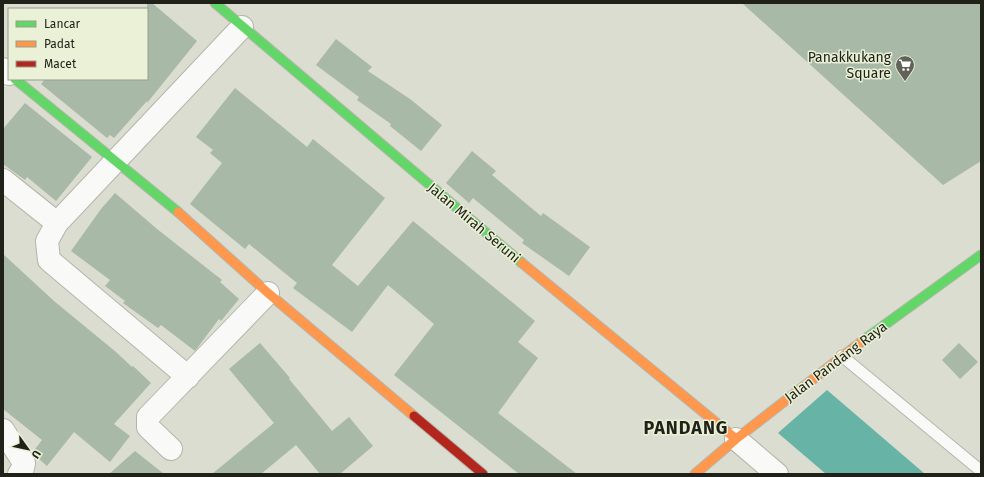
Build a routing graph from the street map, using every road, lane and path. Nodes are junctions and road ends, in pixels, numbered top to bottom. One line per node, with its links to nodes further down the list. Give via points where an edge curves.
1 (215, 3): 2 (street, Jalan Mirah Seruni)
2 (242, 27): 4 (street); 12 (street, Jalan Mirah Seruni, via 476,225)
3 (16, 80): 4 (street)
4 (116, 161): 6 (street); 8 (street, via 171,206)
5 (3, 180): 6 (street)
6 (57, 223): 10 (street, via 47,241 49,260)
7 (981, 255): 9 (street, Jalan Pandang Raya)
8 (268, 293): 10 (street); 16 (street)
9 (842, 356): 12 (street, Jalan Pandang Raya); 14 (lane)
10 (188, 377): 13 (street, via 147,421 148,427)
11 (3, 430): 15 (street, via 24,463)
12 (736, 439): 17 (street, Jalan Pandang Raya); 18 (street)
13 (171, 449)
14 (981, 471)
15 (19, 474)
16 (483, 474)
17 (695, 474)
18 (777, 474)

